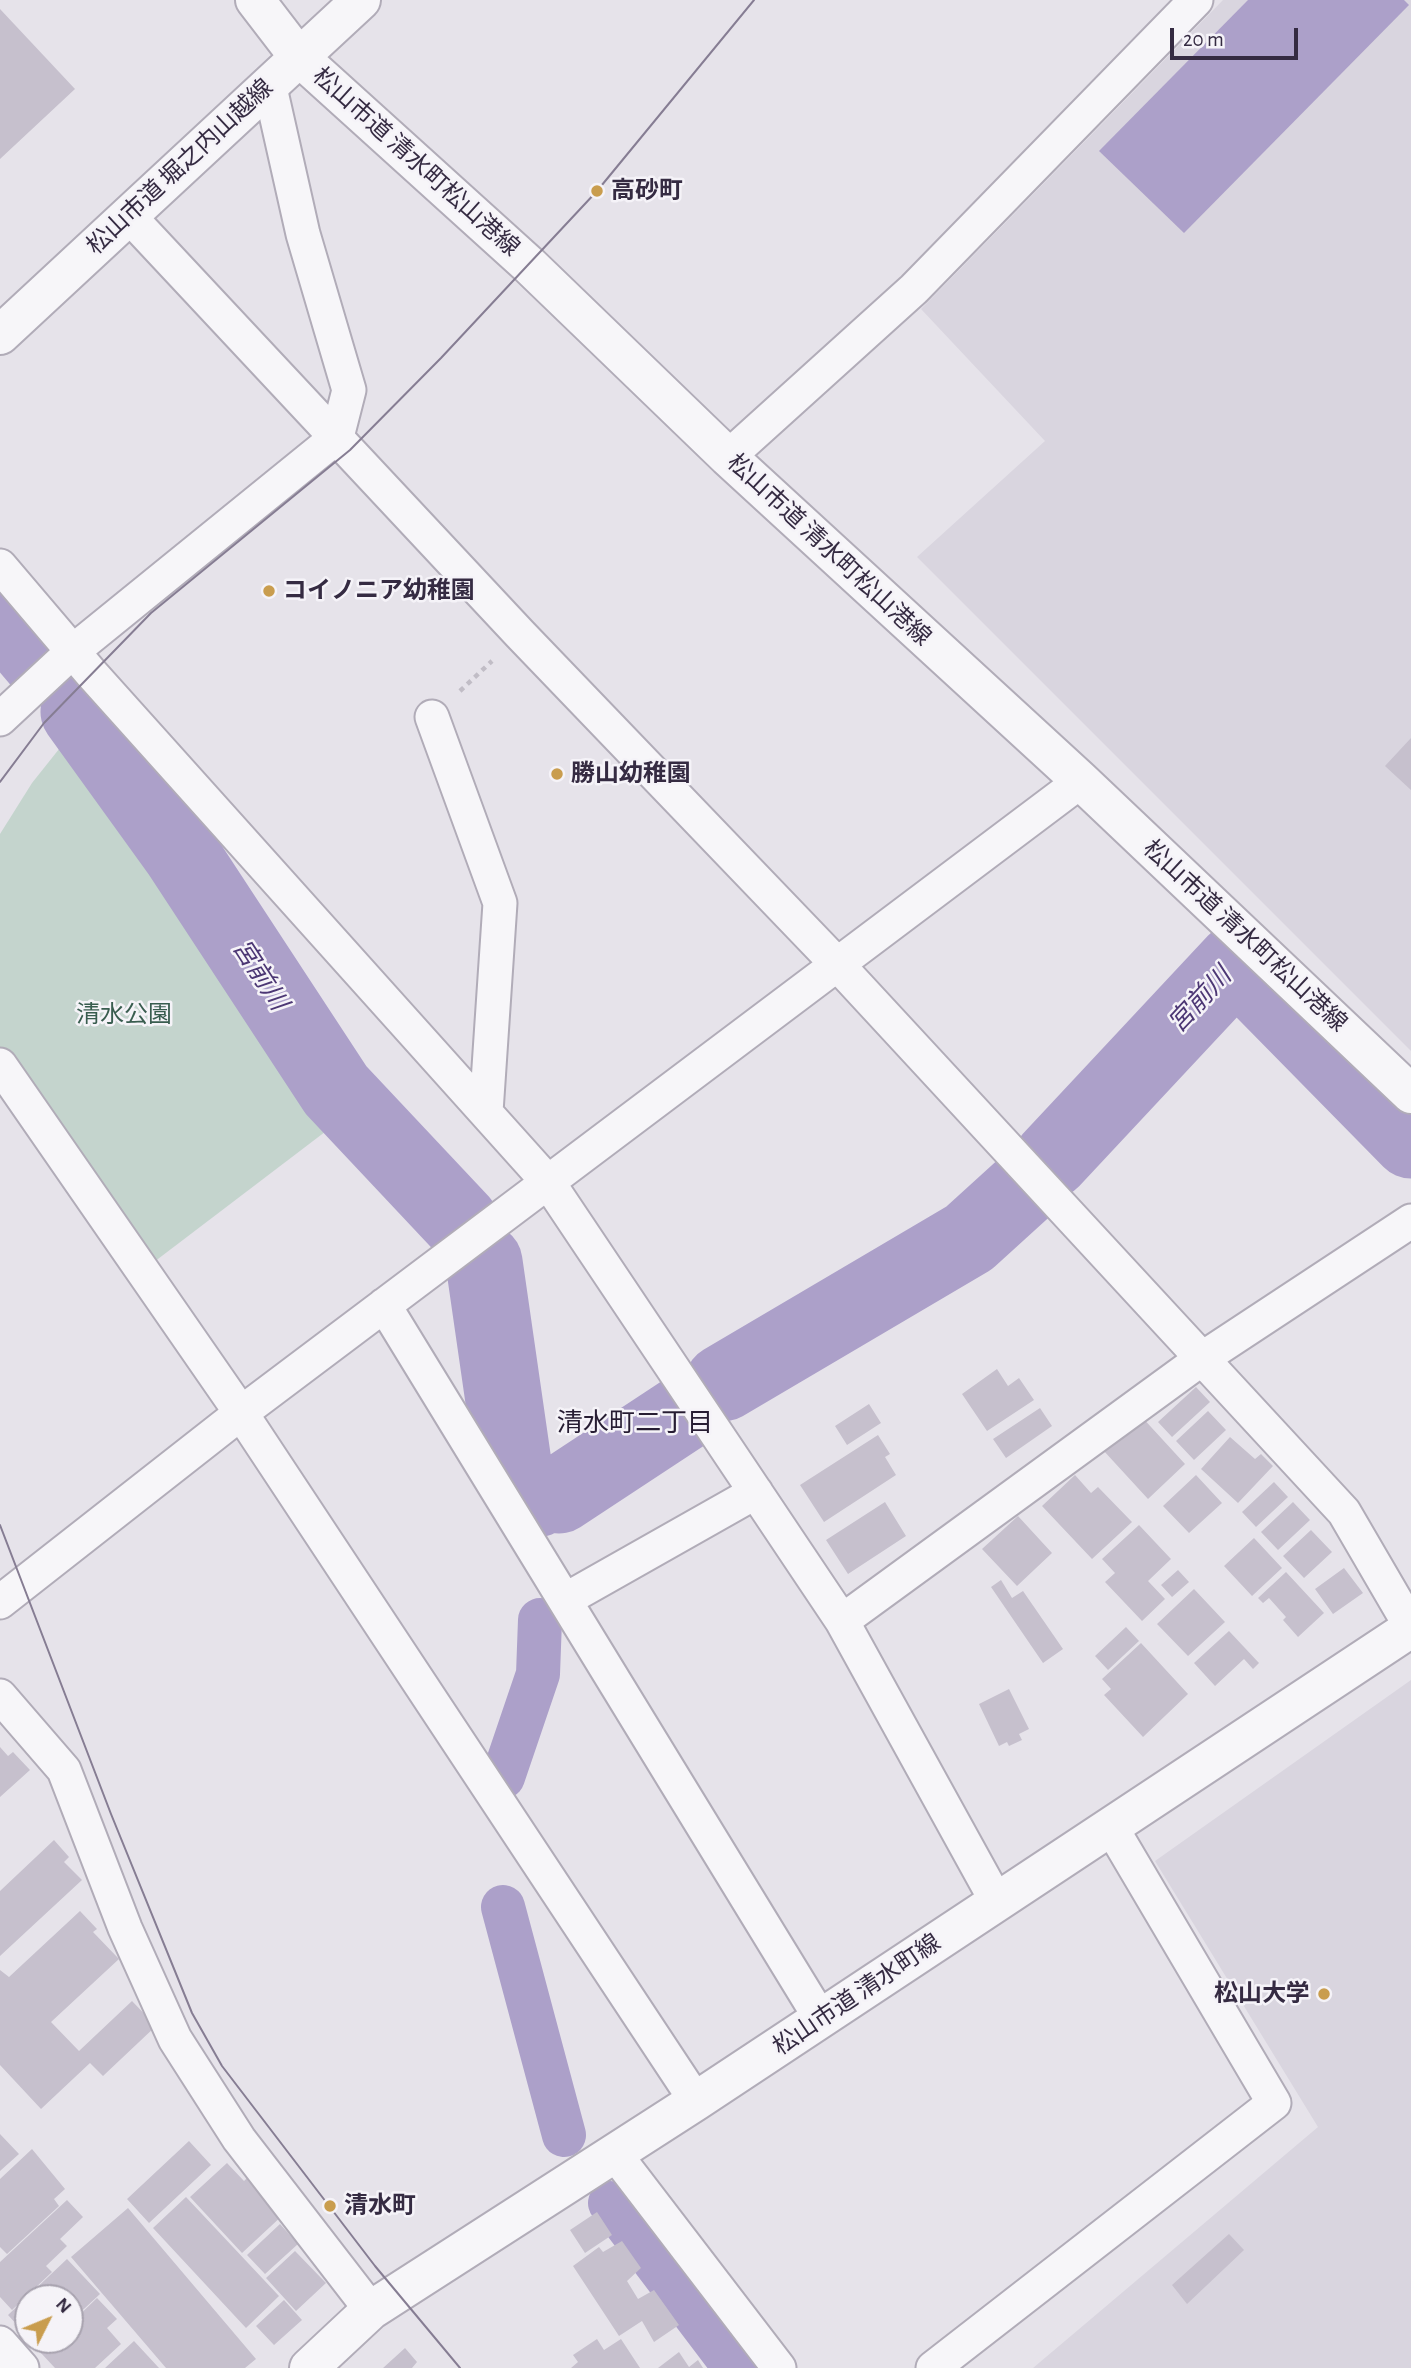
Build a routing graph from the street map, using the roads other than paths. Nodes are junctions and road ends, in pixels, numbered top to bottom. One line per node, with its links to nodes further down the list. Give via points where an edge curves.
1 (255, 0): 4 (street, 松山市道 清水町松山港線)
2 (360, 0): 4 (street, 松山市道 堀之内山越線)
3 (1196, 0): 9 (street, via 914,289)
4 (298, 56): 5 (street, 松山市道 堀之内山越線); 9 (street, 松山市道 清水町松山港線, via 529,265)
5 (269, 83): 6 (street, 松山市道 堀之内山越線); 8 (street, via 303,234 349,390)
6 (128, 215): 7 (street, 松山市道 堀之内山越線); 8 (street)
7 (0, 335)
8 (337, 437): 11 (street); 15 (street)
9 (728, 457): 14 (street, 松山市道 清水町松山港線)
10 (0, 566): 11 (street)
11 (72, 652): 13 (street); 18 (street)
12 (432, 717): 18 (street, via 500,903)
13 (0, 719)
14 (1080, 781): 15 (street); 17 (street, 松山市道 清水町松山港線)
15 (837, 964): 19 (street); 22 (street)
16 (0, 1065): 23 (street)
17 (1411, 1094)
18 (486, 1112): 19 (street)
19 (548, 1182): 21 (street); 24 (street)
20 (1411, 1221): 22 (street)
21 (384, 1305): 23 (street); 25 (street)
22 (1200, 1360): 27 (street); 28 (street, via 1344,1512)
23 (241, 1413): 26 (street); 33 (street)
24 (756, 1492): 25 (street); 27 (street)
25 (565, 1601): 32 (street)
26 (0, 1602)
27 (842, 1621): 31 (street)
28 (1411, 1628): 30 (street, 松山市道 清水町線)
29 (0, 1696): 35 (street, via 64,1770 125,1928 175,2039 239,2139)
30 (1111, 1827): 31 (street, 松山市道 清水町線); 40 (street, via 1274,2103)
31 (997, 1902): 32 (street, 松山市道 清水町線)
32 (821, 2019): 33 (street, 松山市道 清水町線)
33 (696, 2101): 34 (street, 松山市道 清水町線)
34 (615, 2154): 35 (street, 松山市道 清水町線); 39 (street)
35 (372, 2310): 38 (street, 松山市道 清水町線)
36 (0, 2343): 37 (street)
37 (22, 2368)
38 (309, 2368)
39 (779, 2368)
40 (933, 2368)

